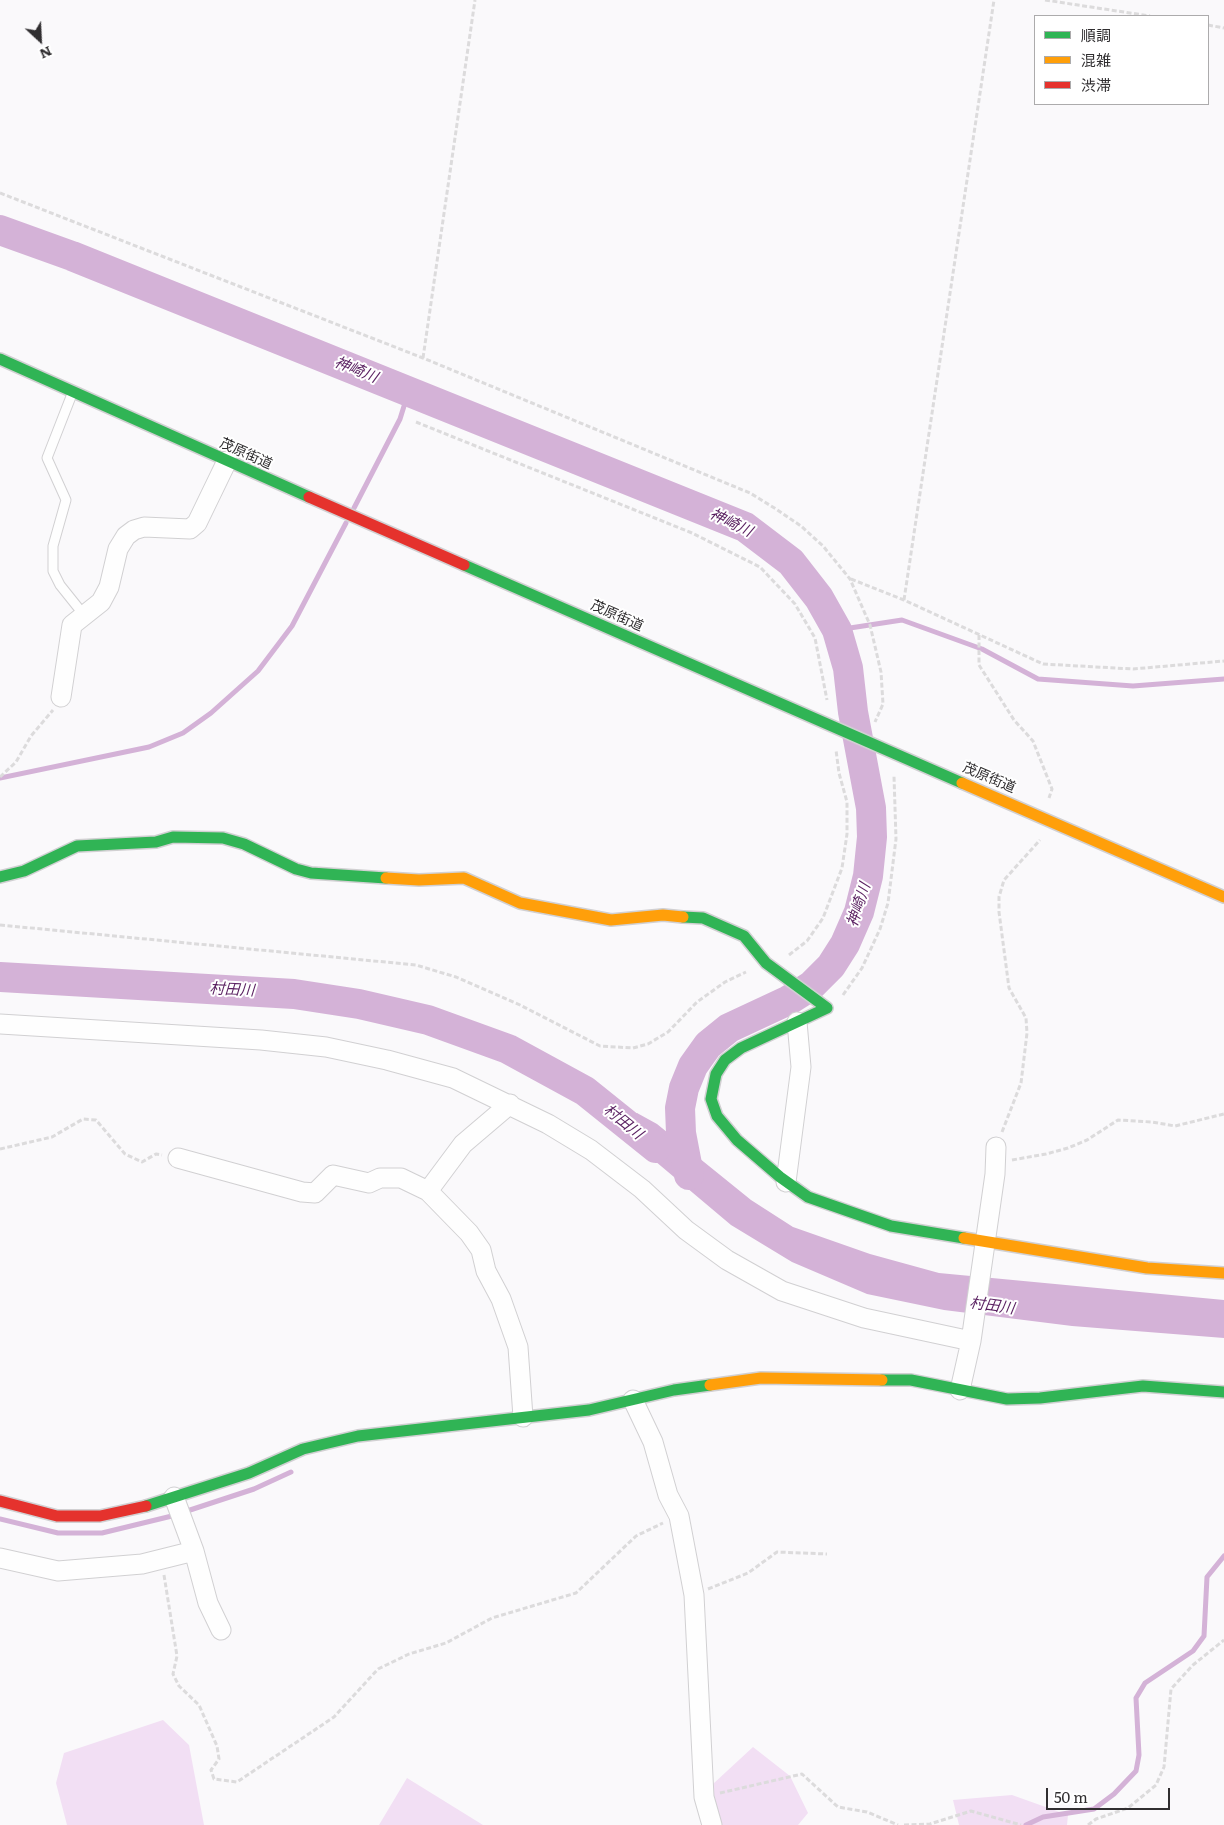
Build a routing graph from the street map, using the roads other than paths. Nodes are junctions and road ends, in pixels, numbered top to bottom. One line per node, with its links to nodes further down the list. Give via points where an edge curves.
1 (0, 359): 2 (street, 茂原街道)
2 (73, 391): 3 (street, 茂原街道); 4 (lane, via 47,458 66,500 53,546 53,571)
3 (226, 462): 4 (street, via 197,523 190,529 144,527 126,536 118,549 109,587 101,602); 7 (street, 茂原街道)
4 (84, 615): 5 (street, via 72,625)
5 (61, 697)
6 (0, 877): 8 (street, via 77,846 156,842 173,837 223,838 311,873 419,880 464,878 520,903 611,920 664,915 703,918 744,936 766,963 827,1008)
7 (1224, 897)
8 (797, 1022): 13 (street, via 801,1068); 13 (street, via 741,1048 726,1060 716,1074 711,1099 713,1109 726,1129)
9 (0, 1024): 10 (street, via 326,1047 453,1078)
10 (510, 1104): 14 (street, via 463,1144); 17 (street, via 592,1150 693,1235 728,1260 782,1291 864,1318)
11 (996, 1147): 15 (street)
12 (178, 1158): 14 (street, via 302,1192 315,1193 333,1175 369,1182 380,1178 401,1178)
13 (786, 1182): 15 (street, via 808,1197 892,1226)
14 (428, 1192): 21 (street, via 469,1233 481,1250 486,1271 518,1347)
15 (986, 1241): 16 (street, via 1147,1268); 17 (street)
16 (1224, 1273)
17 (971, 1340): 18 (street)
18 (960, 1390): 19 (street, via 1008,1399 1143,1386); 20 (street, via 911,1380 761,1378 674,1390)
19 (1224, 1392)
20 (633, 1400): 21 (street, via 588,1410); 27 (street, via 653,1442 668,1495 679,1516 694,1594 704,1797)
21 (523, 1417): 22 (street, via 330,1442 302,1449 249,1473)
22 (174, 1498): 23 (street, via 100,1516 57,1516); 24 (street)
23 (0, 1501)
24 (194, 1551): 25 (street, via 142,1564 58,1571); 26 (street, via 208,1603)
25 (0, 1558)
26 (221, 1630)
27 (712, 1825)

